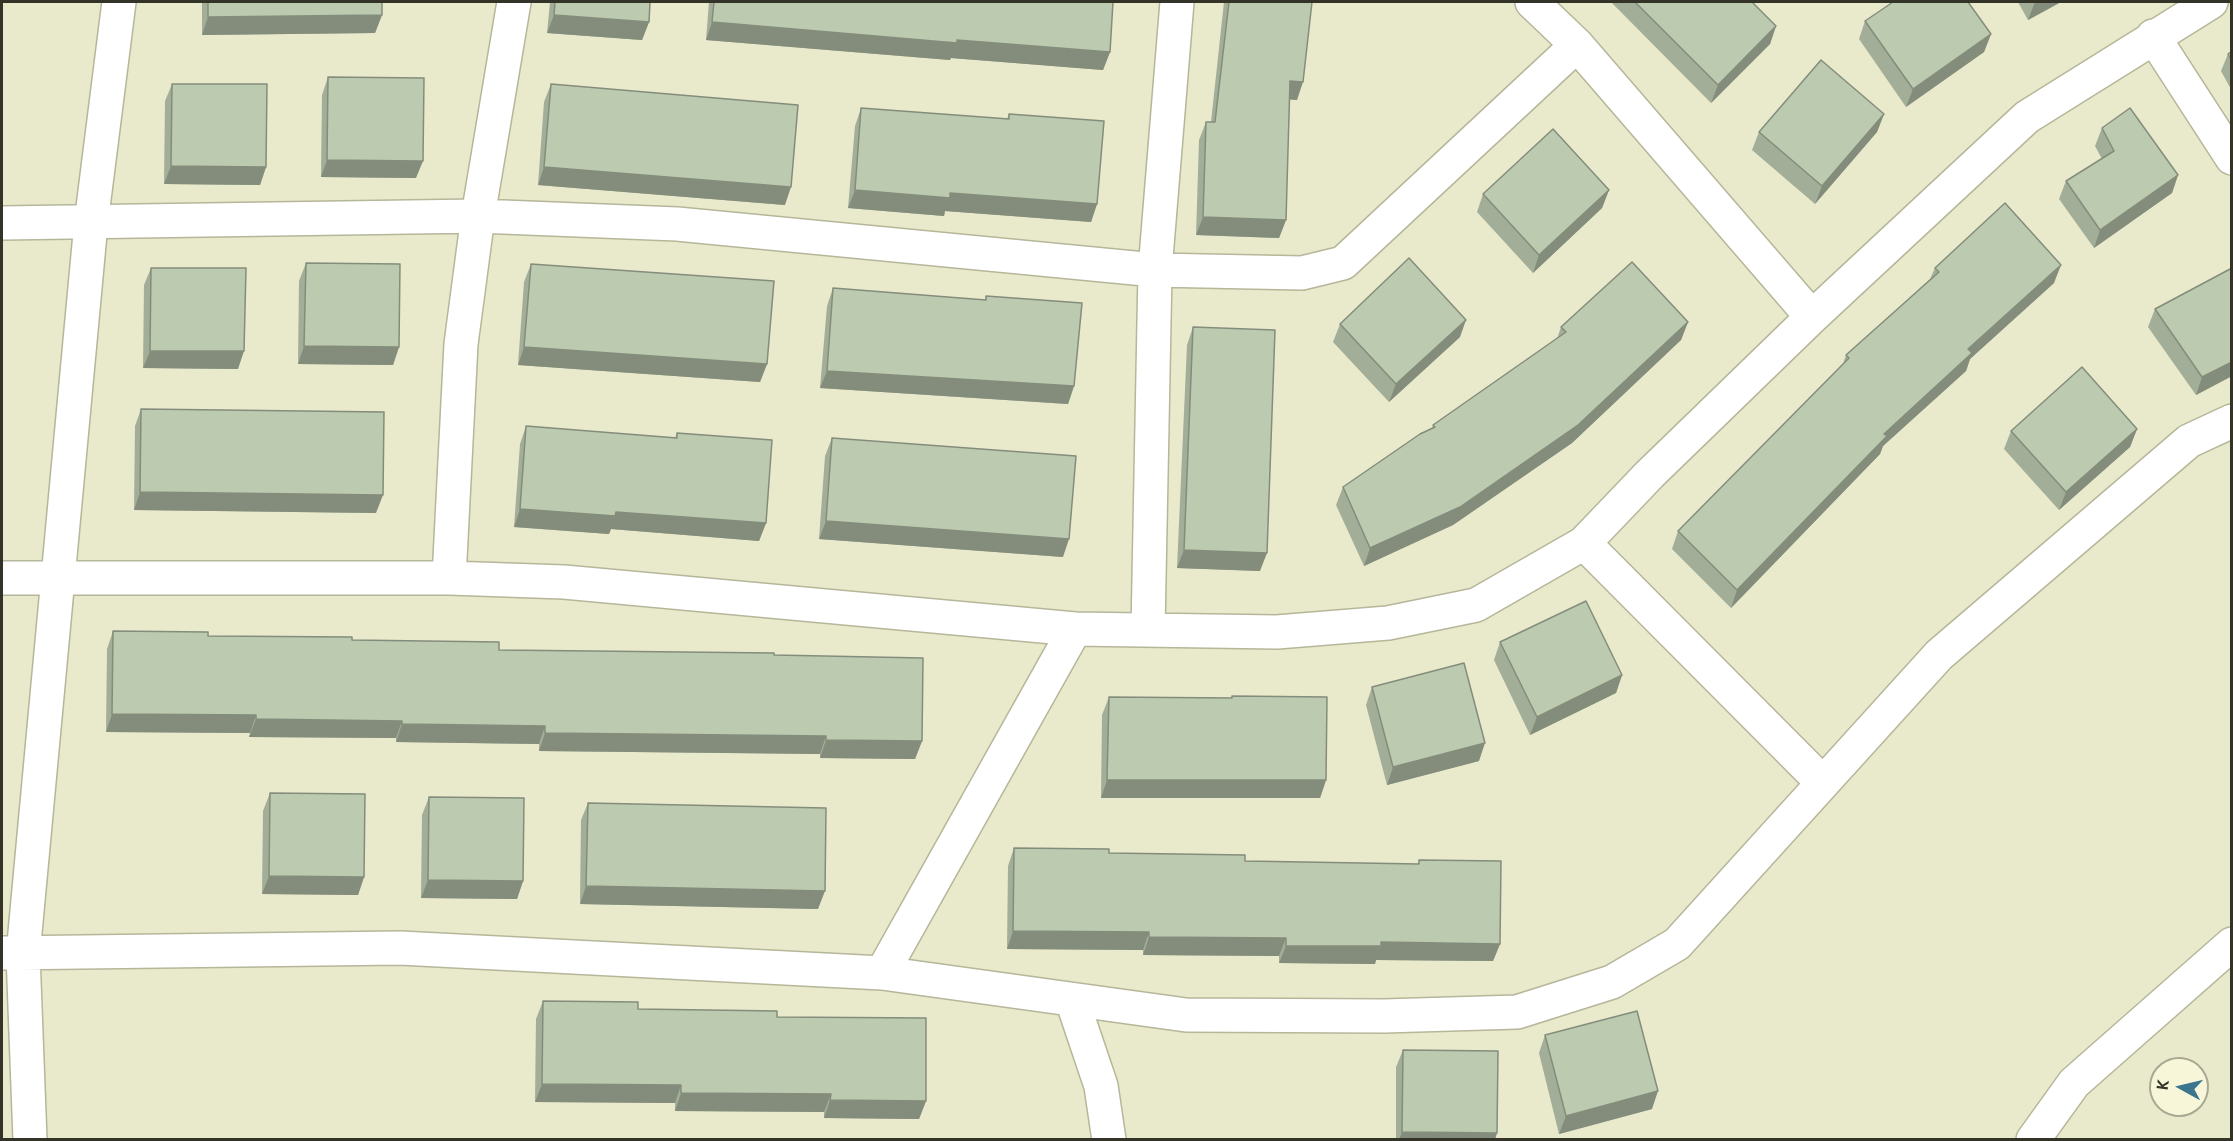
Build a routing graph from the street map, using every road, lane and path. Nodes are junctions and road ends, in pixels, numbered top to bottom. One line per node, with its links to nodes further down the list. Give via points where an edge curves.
1 (119, 2): 11 (street)
2 (514, 2): 9 (street)
3 (1177, 2): 12 (street)
4 (1532, 2): 7 (street)
5 (2211, 2): 6 (street)
6 (2153, 36): 8 (street); 13 (street, via 2027,117)
7 (1577, 45): 12 (street, via 1343,263 1302,273); 13 (street)
8 (2232, 158)
9 (478, 216): 11 (street); 12 (street, via 677,224); 18 (street, via 461,344)
10 (2, 223): 11 (street)
11 (91, 223): 16 (street)
12 (1155, 270): 20 (street)
13 (1812, 317): 15 (street)
14 (2232, 421): 21 (street, via 2189,441 1940,655)
15 (1584, 543): 20 (street, via 1476,605 1388,623 1276,632); 21 (street)
16 (58, 577): 17 (street); 18 (street); 23 (street)
17 (2, 578)
18 (449, 578): 19 (street, via 564,582)
19 (1075, 629): 20 (street); 24 (street)
20 (1148, 630)
21 (1823, 783): 25 (street, via 1677,944 1612,982 1517,1012 1186,1015)
22 (2232, 944): 28 (street, via 2074,1083)
23 (12, 954): 24 (street, via 400,948); 26 (street)
24 (882, 973): 25 (street)
25 (1072, 1000): 27 (street, via 1101,1086)
26 (30, 1140)
27 (1109, 1140)
28 (2032, 1140)

